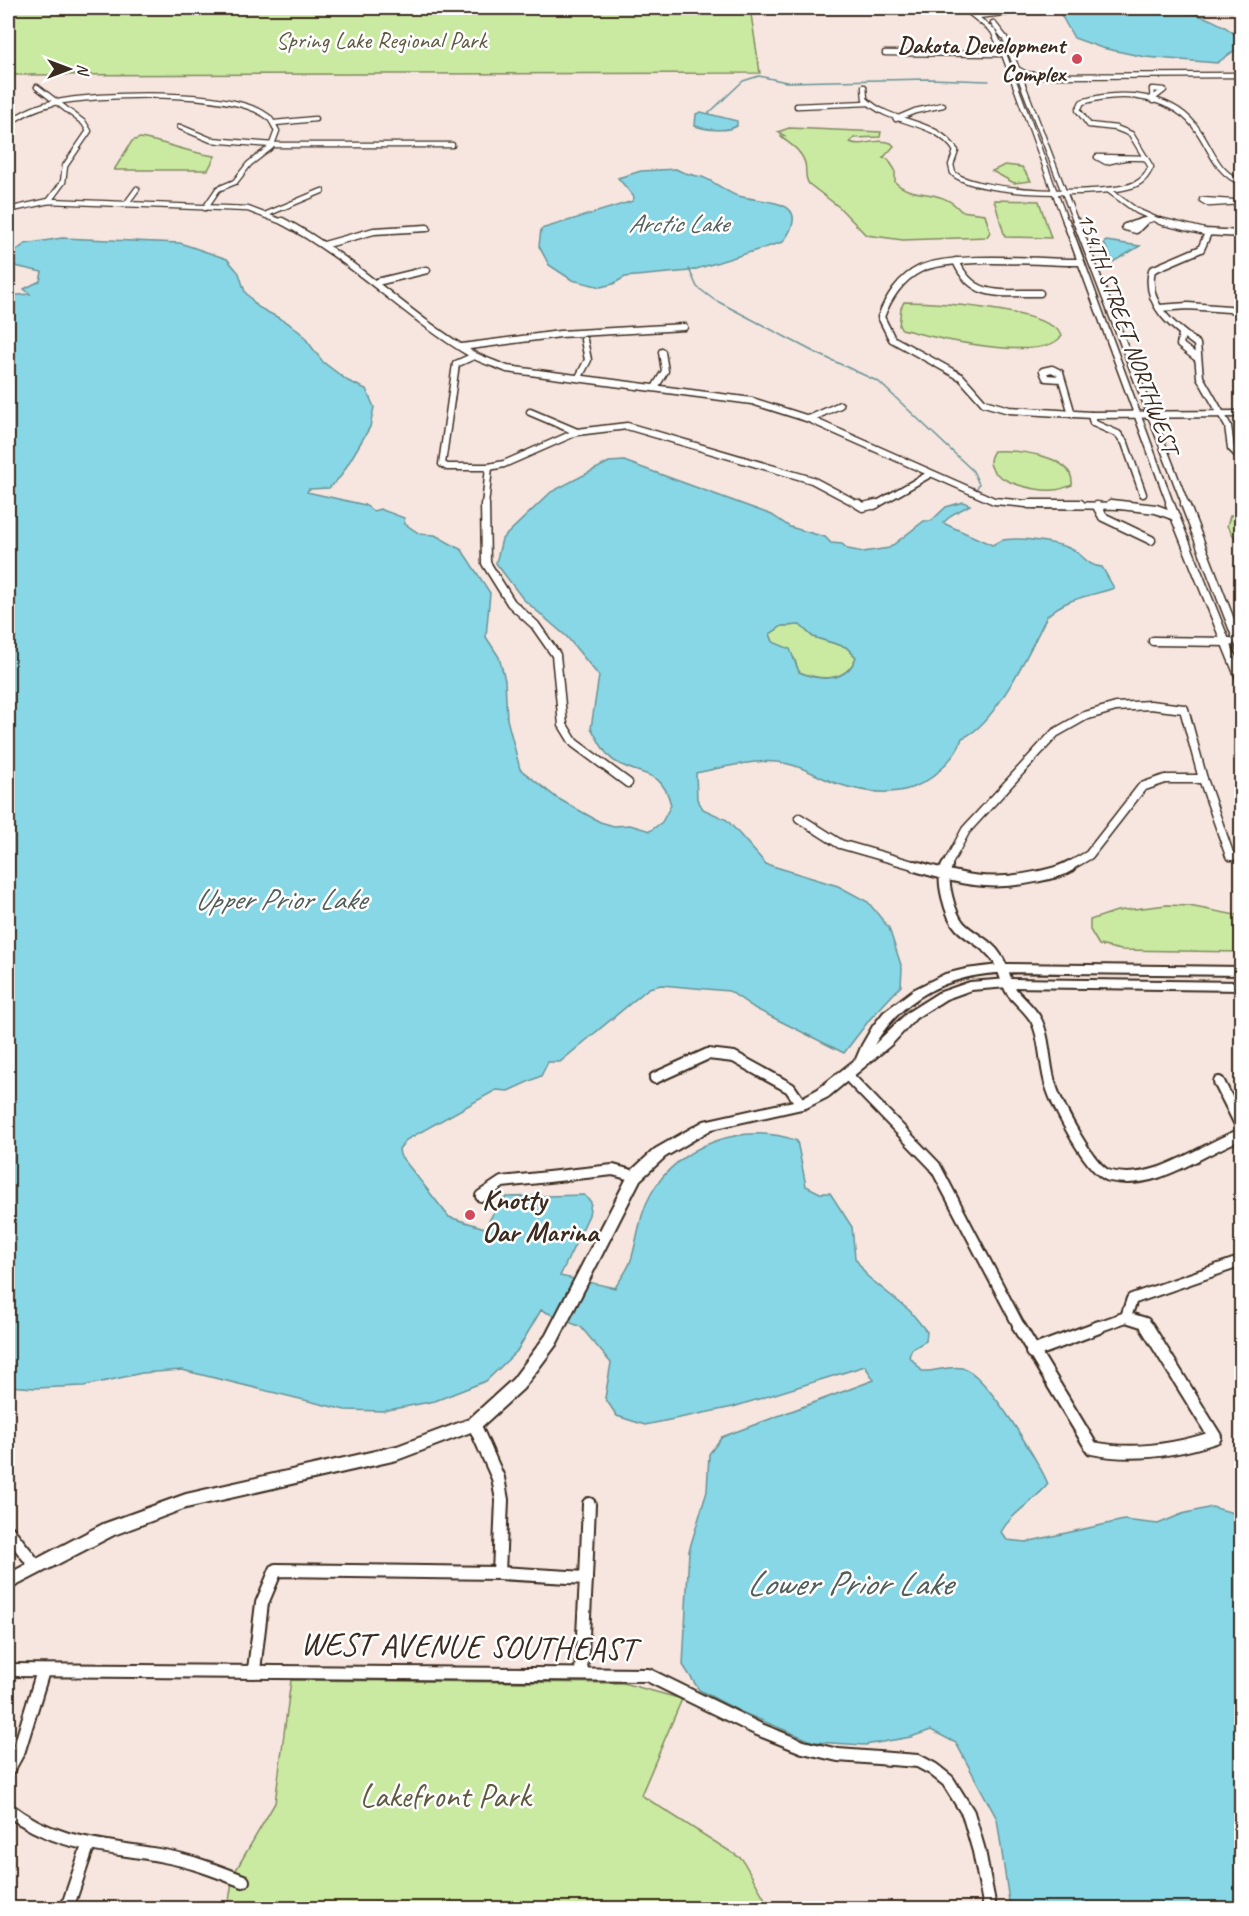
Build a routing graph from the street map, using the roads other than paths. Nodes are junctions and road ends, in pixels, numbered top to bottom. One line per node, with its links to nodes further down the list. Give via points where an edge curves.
1 (964, 8): 5 (street, 154TH STREET NORTHWEST)
2 (972, 8): 5 (street, 154TH STREET NORTHWEST)
3 (1026, 8): 5 (street)
4 (1050, 8): 5 (street)
5 (979, 15): 7 (street, 154TH STREET NORTHWEST, via 995,34); 8 (street, 154TH STREET NORTHWEST, via 1005,38)
6 (885, 53): 7 (street)
7 (1004, 54): 10 (street, 154TH STREET NORTHWEST)
8 (1017, 69): 11 (street); 12 (street, 154TH STREET NORTHWEST)
9 (1242, 75): 11 (street)
10 (1011, 76): 12 (street); 31 (street, 154TH STREET NORTHWEST)
11 (1047, 76): 12 (street)
12 (1021, 77): 32 (street, 154TH STREET NORTHWEST)
13 (37, 87): 15 (street)
14 (864, 87): 16 (street)
15 (57, 102): 21 (street, via 96,97 197,97 247,105); 22 (street, via 29,110); 34 (street, via 89,131 65,166 63,182)
16 (868, 103): 18 (street); 20 (street)
17 (944, 105): 20 (street)
18 (797, 106)
19 (315, 119): 21 (street)
20 (896, 119): 31 (street, via 928,128 948,139 956,151 952,172 969,183 992,188)
21 (275, 123): 25 (street, via 278,132)
22 (8, 125)
23 (180, 127): 25 (street, via 220,141)
24 (452, 145): 25 (street)
25 (273, 146): 38 (street, via 251,162 233,183 217,190)
26 (1124, 158): 27 (street)
27 (1146, 158): 28 (street, via 1132,135 1085,124 1077,107 1099,98 1154,99 1182,111 1220,170); 33 (street, via 1151,167 1145,178)
28 (1242, 183)
29 (137, 189): 37 (street)
30 (322, 190): 40 (street)
31 (1054, 190): 32 (street); 48 (street, 154TH STREET NORTHWEST)
32 (1064, 190): 33 (street); 69 (street, 154TH STREET NORTHWEST)
33 (1108, 190): 41 (street)
34 (49, 201): 37 (street); 39 (street)
35 (1232, 202): 36 (street)
36 (1242, 202)
37 (126, 204): 38 (street)
38 (205, 208): 40 (street, via 248,209)
39 (8, 210)
40 (267, 214): 46 (street)
41 (1152, 219): 42 (street); 44 (street)
42 (1144, 222)
43 (427, 228): 46 (street, via 377,228)
44 (1208, 232): 45 (street); 53 (street, via 1201,249 1152,270 1151,294)
45 (1242, 234)
46 (324, 245): 50 (street)
47 (956, 261): 48 (street); 51 (street, via 972,287); 68 (street, via 918,270 888,297 880,317 892,339 961,377 984,403 1009,410)
48 (1080, 262): 73 (street, 154TH STREET NORTHWEST)
49 (427, 270): 50 (street)
50 (377, 282): 59 (street)
51 (1040, 292)
52 (1242, 304): 54 (street)
53 (1159, 308): 54 (street); 57 (street)
54 (1225, 308): 55 (street)
55 (1242, 310)
56 (684, 327): 59 (street, via 560,334)
57 (1182, 334): 62 (street, via 1197,344); 62 (street, via 1180,345)
58 (584, 340): 63 (street, via 588,360)
59 (462, 347): 61 (street)
60 (662, 352): 65 (street, via 664,371)
61 (474, 356): 63 (street, via 507,369); 77 (street, via 456,364 442,464)
62 (1197, 358): 70 (street, via 1200,376)
63 (579, 377): 65 (street)
64 (1061, 379): 68 (street)
65 (656, 386): 74 (street, via 752,400)
66 (840, 405): 74 (street)
67 (530, 412): 75 (street)
68 (1072, 414): 72 (street)
69 (1150, 414): 70 (street, via 1161,418); 73 (street); 85 (street, 154TH STREET NORTHWEST)
70 (1221, 414): 71 (street); 76 (street, via 1228,426 1231,448)
71 (1242, 414)
72 (1091, 415): 73 (street); 79 (street, via 1093,423 1118,434 1125,443)
73 (1137, 415): 80 (street, 154TH STREET NORTHWEST)
74 (809, 419): 78 (street)
75 (577, 432): 77 (street); 78 (street, via 627,426 648,430 812,480 863,507 872,507)
76 (1242, 459)
77 (489, 467): 92 (street, via 485,496 486,563 511,603 535,625 556,655 563,725 574,743)
78 (930, 474): 81 (street, via 984,498 1010,504)
79 (1143, 494)
80 (1170, 504): 82 (street); 83 (street, 154TH STREET NORTHWEST); 85 (street, via 1178,507)
81 (1097, 506): 82 (street); 84 (street, via 1103,517)
82 (1130, 506): 83 (street)
83 (1175, 516): 87 (street, 154TH STREET NORTHWEST)
84 (1151, 540)
85 (1203, 554): 88 (street, 154TH STREET NORTHWEST)
86 (1153, 641): 87 (street)
87 (1226, 642): 88 (street); 90 (street, 154TH STREET NORTHWEST)
88 (1240, 642): 89 (street, 154TH STREET NORTHWEST)
89 (1242, 651)
90 (1242, 683)
91 (1203, 779): 94 (street, via 1230,856); 95 (street, via 1166,779 1142,787 1089,855 1060,872 1006,883 967,881); 95 (street, via 1184,709 1131,704 1101,708 1055,733 966,830)
92 (628, 783)
93 (799, 818): 95 (street, via 840,844)
94 (1242, 856)
95 (943, 873): 97 (street, via 945,891 958,925 985,943)
96 (1242, 971): 97 (main road)
97 (1005, 976): 98 (main road); 99 (main road, via 942,996 912,1015); 104 (street, via 1036,1020 1051,1088 1089,1159 1108,1176 1134,1177 1171,1170 1216,1143)
98 (1242, 986)
99 (848, 1076): 102 (main road); 109 (street, via 935,1166)
100 (655, 1078): 102 (street, via 708,1054 734,1057 790,1088)
101 (1219, 1082): 103 (street)
102 (801, 1104): 105 (main road, via 709,1125 660,1153)
103 (1242, 1128)
104 (1242, 1134)
105 (635, 1176): 106 (street, via 613,1170 502,1182); 110 (main road, via 551,1340 518,1384)
106 (481, 1196)
107 (1242, 1261): 108 (street, via 1132,1299)
108 (1126, 1317): 109 (street); 109 (street, via 1145,1323 1215,1437 1198,1444 1108,1453 1092,1448)
109 (1032, 1352)
110 (474, 1424): 113 (main road, via 397,1453 186,1501 110,1529); 114 (street, via 498,1478 502,1500)
111 (589, 1504): 115 (street)
112 (8, 1531): 113 (street)
113 (35, 1565): 116 (main road)
114 (499, 1573): 115 (street); 119 (street, via 276,1570 268,1579 264,1595)
115 (586, 1578): 120 (street)
116 (8, 1582)
117 (8, 1670): 118 (street, WEST AVENUE SOUTHEAST)
118 (43, 1671): 119 (street, WEST AVENUE SOUTHEAST); 121 (street, via 23,1740)
119 (254, 1671): 120 (street, WEST AVENUE SOUTHEAST)
120 (581, 1673): 126 (street, WEST AVENUE SOUTHEAST, via 648,1675 727,1715 828,1753 920,1761 946,1778 967,1809)
121 (8, 1770)
122 (8, 1809): 123 (street, via 19,1819 51,1834)
123 (88, 1846): 124 (street, via 198,1862); 125 (street)
124 (243, 1881)
125 (67, 1908)
126 (990, 1908)

